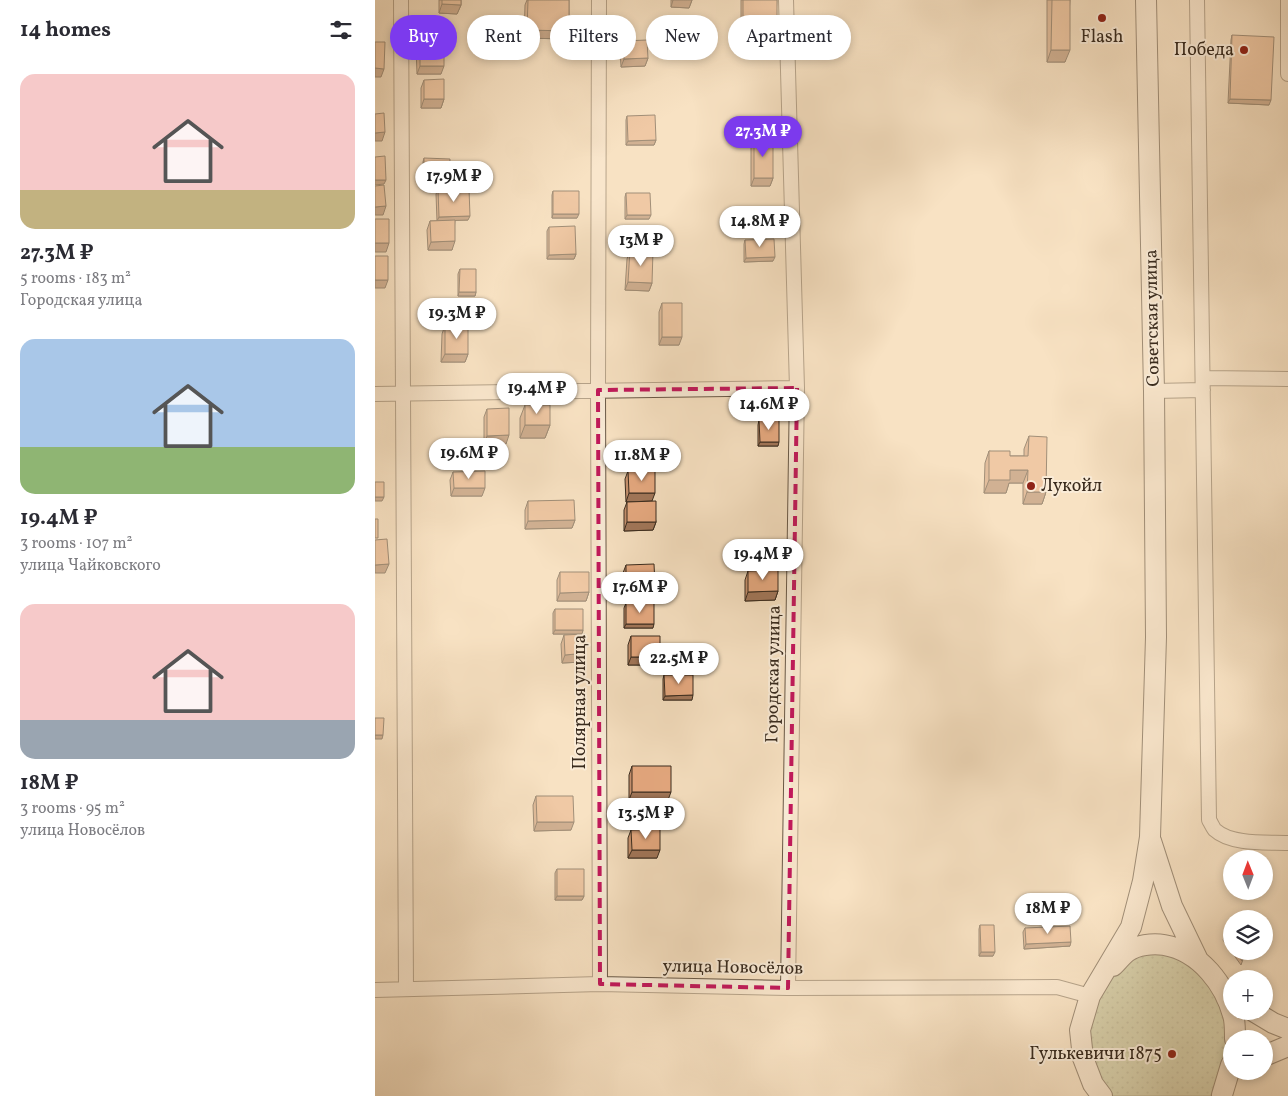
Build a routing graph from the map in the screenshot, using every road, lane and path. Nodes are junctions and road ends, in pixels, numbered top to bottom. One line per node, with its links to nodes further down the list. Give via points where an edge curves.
1 (401, 0): 14 (street)
2 (599, 0): 11 (street, Полярная улица)
3 (786, 0): 10 (street, Городская улица)
4 (1146, 0): 12 (main road, Советская улица)
5 (1197, 0): 9 (street)
6 (1288, 0): 7 (street)
7 (1288, 74)
8 (1288, 380): 9 (street)
9 (1203, 384): 12 (street); 16 (street, via 1209,820 1215,830 1239,841)
10 (797, 388): 11 (street); 20 (street, Городская улица)
11 (598, 390): 14 (street); 19 (street, Полярная улица)
12 (1154, 391): 15 (main road, Советская улица, via 1155,637)
13 (375, 394): 14 (street)
14 (402, 394): 22 (street)
15 (1150, 837): 17 (main road, via 1172,906); 18 (main road, via 1131,926)
16 (1288, 843)
17 (1199, 960): 18 (main road, via 1178,948 1154,944 1128,951); 21 (main road)
18 (1101, 978): 24 (main road)
19 (600, 984): 20 (street, улица Новосёлов); 22 (street, улица Новосёлов)
20 (788, 988): 24 (street, улица Новосёлов, via 1057,987)
21 (1223, 988)
22 (406, 989): 23 (street, улица Новосёлов)
23 (375, 990)
24 (1090, 996): 32 (main road, via 1080,1030 1083,1058 1093,1084)
25 (1268, 1020): 26 (main road)
26 (1288, 1029)
27 (1288, 1046): 28 (main road)
28 (1273, 1052)
29 (1226, 1080): 31 (main road)
30 (1234, 1080): 31 (main road)
31 (1221, 1095)
32 (1102, 1096)

